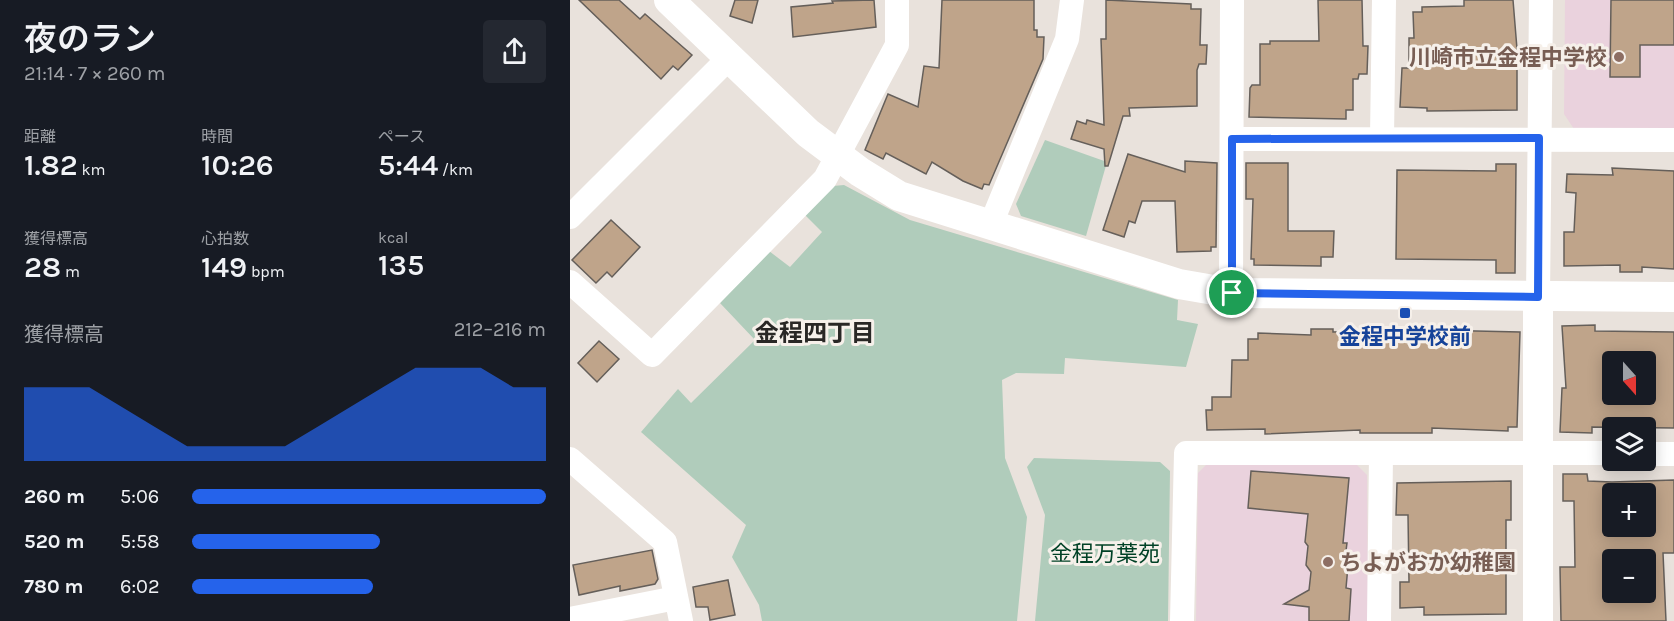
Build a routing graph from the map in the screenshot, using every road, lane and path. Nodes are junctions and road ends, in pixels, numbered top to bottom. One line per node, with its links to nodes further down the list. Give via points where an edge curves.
1 (669, 0): 7 (street)
2 (897, 0): 12 (street, via 897,45)
3 (1072, 0): 14 (street, via 1068,39)
4 (1232, 0): 10 (street)
5 (1384, 0): 8 (street)
6 (1541, 0): 9 (street)
7 (730, 57): 12 (street, via 808,133); 13 (street)
8 (1382, 137): 9 (street); 10 (street)
9 (1539, 138): 11 (street); 17 (street)
10 (1232, 139): 16 (street)
11 (1674, 140)
12 (837, 154): 14 (street, via 899,196); 15 (street, via 825,179 652,355)
13 (570, 217)
14 (991, 224): 16 (street, via 1179,284)
15 (570, 282)
16 (1232, 293): 17 (street)
17 (1538, 297): 18 (street); 19 (street)
18 (1674, 297)
19 (1539, 452): 20 (street); 21 (street); 29 (street)
20 (1602, 453)
21 (1381, 454): 27 (street, via 1186,453); 28 (street)
22 (1656, 454): 23 (street)
23 (1674, 454)
24 (572, 462): 25 (street, via 665,542)
25 (678, 610): 26 (street)
26 (570, 619)
27 (1182, 621)
28 (1379, 621)
29 (1538, 621)

